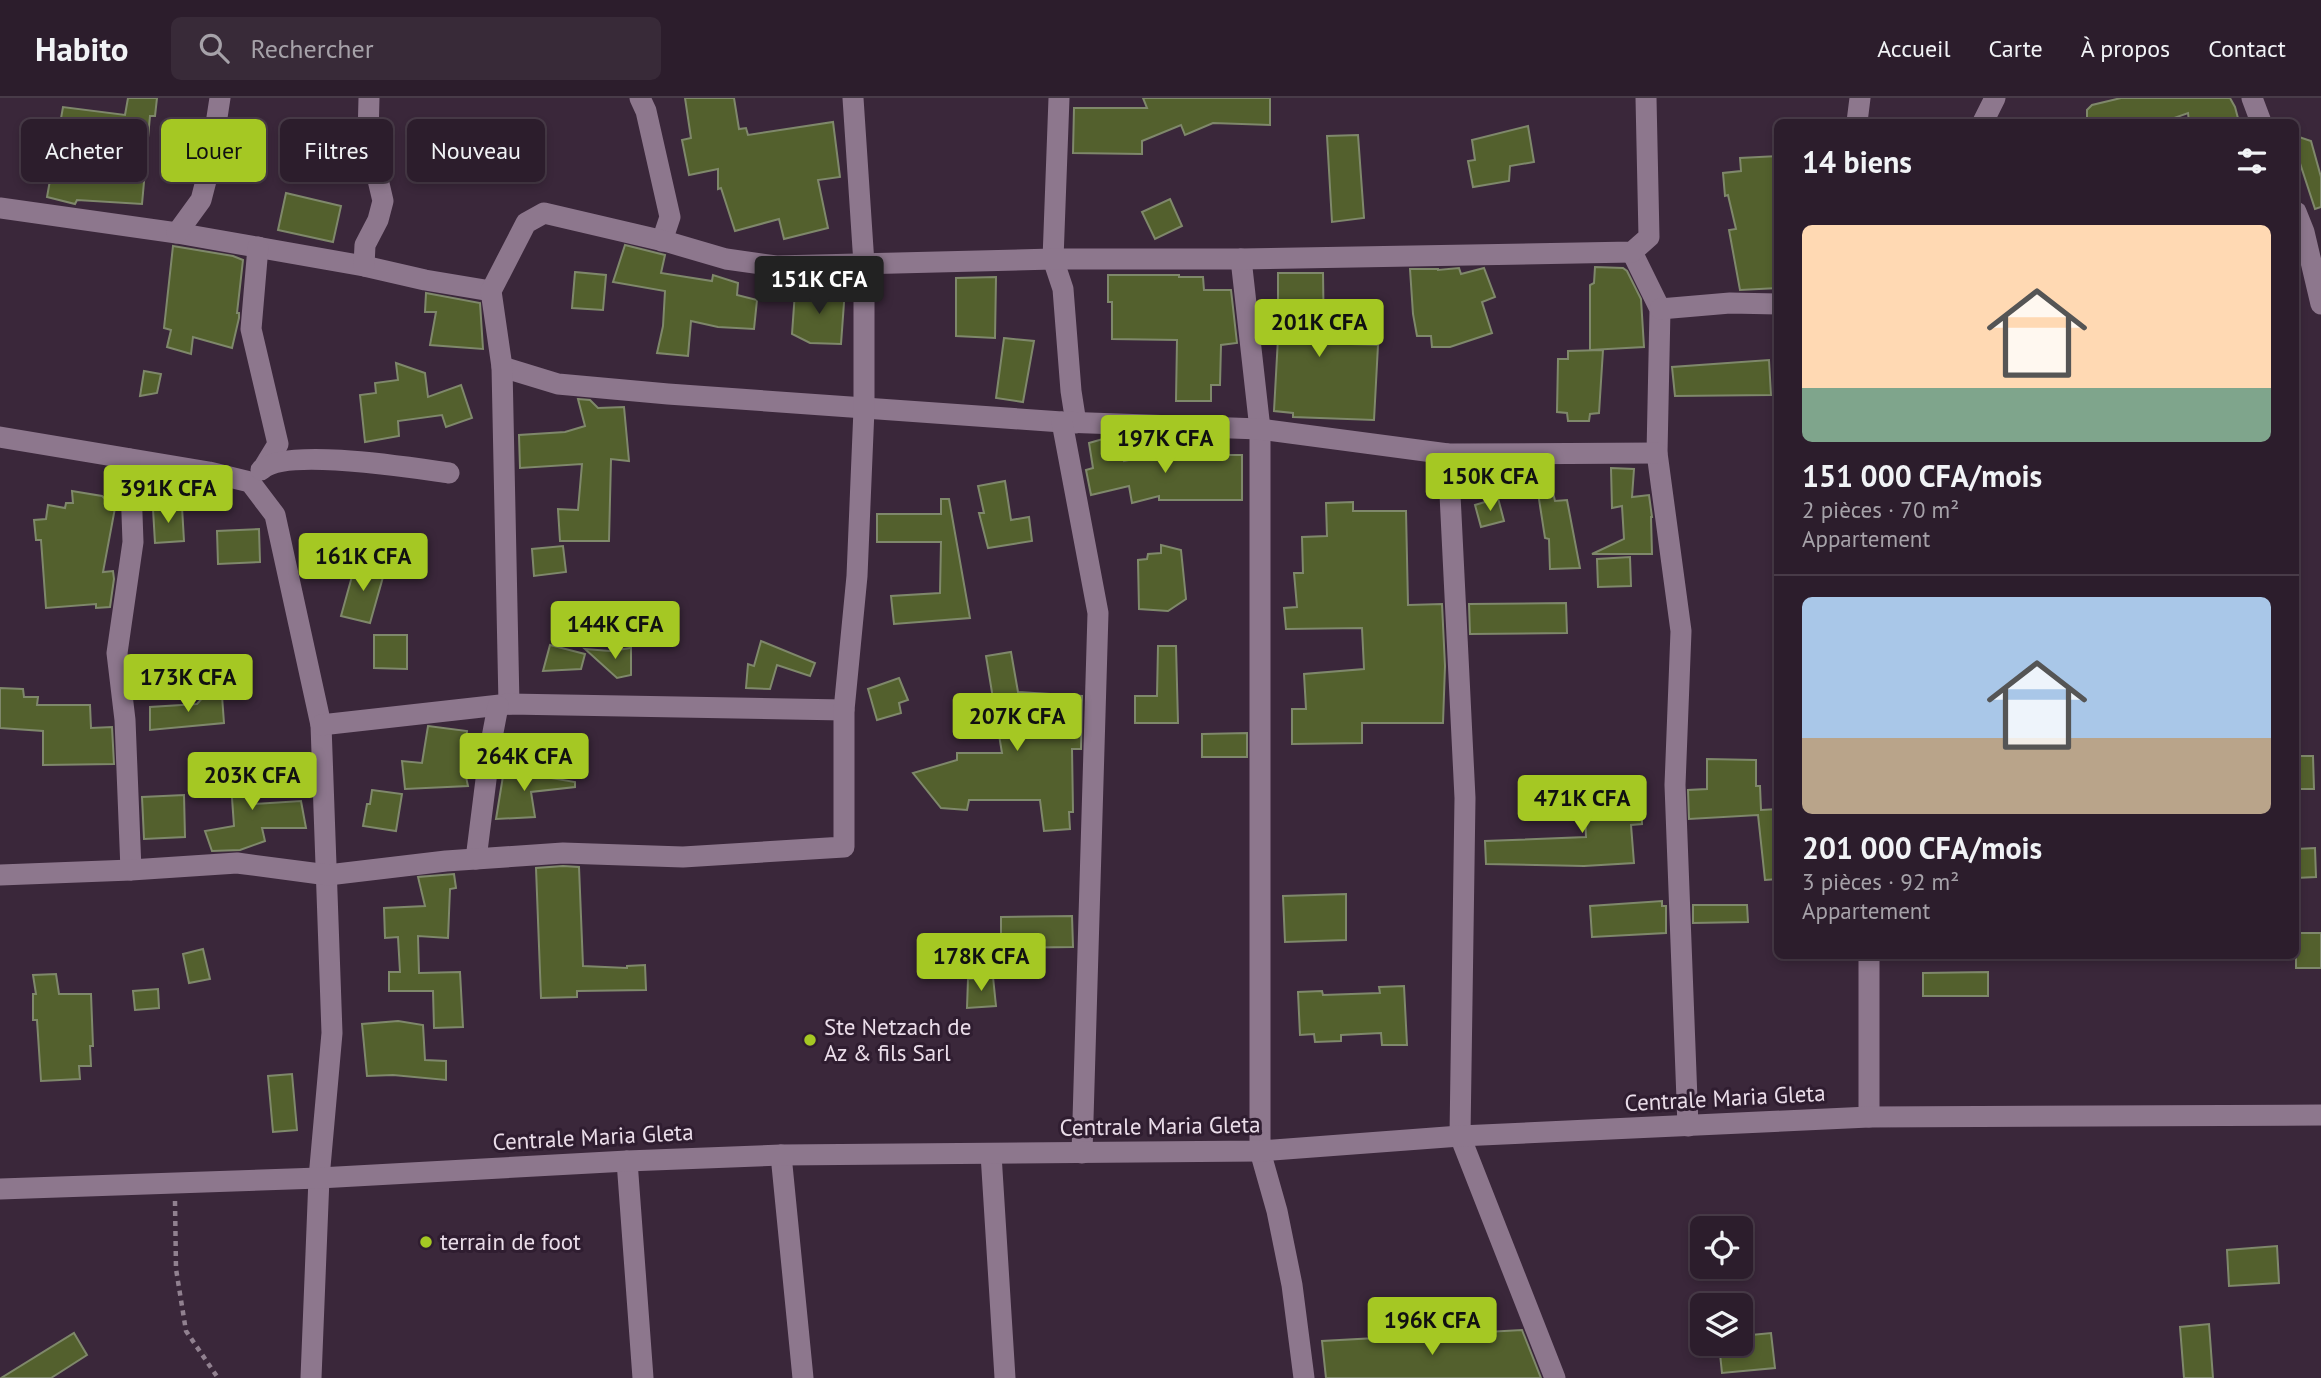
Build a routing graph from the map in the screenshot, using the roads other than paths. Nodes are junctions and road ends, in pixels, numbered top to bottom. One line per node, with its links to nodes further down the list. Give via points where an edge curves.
1 (219, 98): 15 (street, via 201,200)
2 (369, 98): 22 (street, via 368,137 383,201 365,245)
3 (640, 98): 16 (street, via 670,217)
4 (853, 98): 21 (street)
5 (1059, 98): 19 (street)
6 (1646, 98): 18 (street, via 1649,237)
7 (1860, 98): 10 (street)
8 (1995, 98): 11 (street)
9 (2252, 98): 12 (street)
10 (1857, 119)
11 (1984, 119)
12 (2260, 119)
13 (0, 208): 15 (street)
14 (2299, 220): 25 (street)
15 (177, 233): 17 (street)
16 (662, 241): 21 (street, via 726,259 776,266); 23 (street, via 544,213 526,222)
17 (258, 247): 22 (street); 36 (street, via 251,329 278,444)
18 (1632, 252): 20 (street); 26 (street)
19 (1054, 259): 20 (street); 21 (street); 29 (street, via 1063,289)
20 (1241, 259): 30 (street)
21 (864, 264): 28 (street)
22 (364, 265): 23 (street)
23 (491, 291): 27 (street)
24 (1774, 304): 26 (street)
25 (2321, 304)
26 (1660, 309): 32 (street)
27 (502, 368): 28 (street, via 558,384); 37 (street)
28 (864, 409): 29 (street); 38 (street, via 857,576)
29 (1069, 423): 30 (street); 50 (street, via 1098,613)
30 (1260, 429): 33 (street); 49 (street)
31 (0, 437): 34 (street)
32 (1657, 453): 33 (street); 47 (street, via 1681,631 1675,785)
33 (1448, 454): 48 (street, via 1465,798)
34 (130, 459): 36 (street); 41 (street, via 134,542 117,653 125,720)
35 (449, 472): 36 (street, via 344,460 288,460)
36 (257, 474): 39 (street, via 275,515)
37 (504, 705): 38 (street); 39 (street); 40 (street, via 490,748)
38 (844, 710): 40 (street, via 844,846 683,858 563,853)
39 (321, 725): 43 (street)
40 (476, 859): 43 (street)
41 (131, 870): 42 (street); 43 (street, via 237,863)
42 (0, 875)
43 (328, 875): 54 (street, via 332,1033)
44 (1869, 959): 46 (street)
45 (2321, 1115): 46 (street, Centrale Maria Gleta)
46 (1869, 1117): 47 (street, Centrale Maria Gleta)
47 (1688, 1126): 48 (street, Centrale Maria Gleta)
48 (1460, 1136): 49 (street, Centrale Maria Gleta); 61 (street)
49 (1260, 1152): 50 (street, Centrale Maria Gleta); 60 (street, via 1292,1285)
50 (1082, 1153): 51 (street, Centrale Maria Gleta)
51 (991, 1154): 52 (street, Centrale Maria Gleta); 59 (street)
52 (781, 1156): 53 (street, Centrale Maria Gleta); 58 (street)
53 (627, 1161): 54 (street, Centrale Maria Gleta); 57 (street)
54 (319, 1178): 55 (street, Centrale Maria Gleta); 56 (street)
55 (0, 1189)
56 (311, 1378)
57 (643, 1378)
58 (803, 1378)
59 (1005, 1378)
60 (1304, 1378)
61 (1555, 1378)

